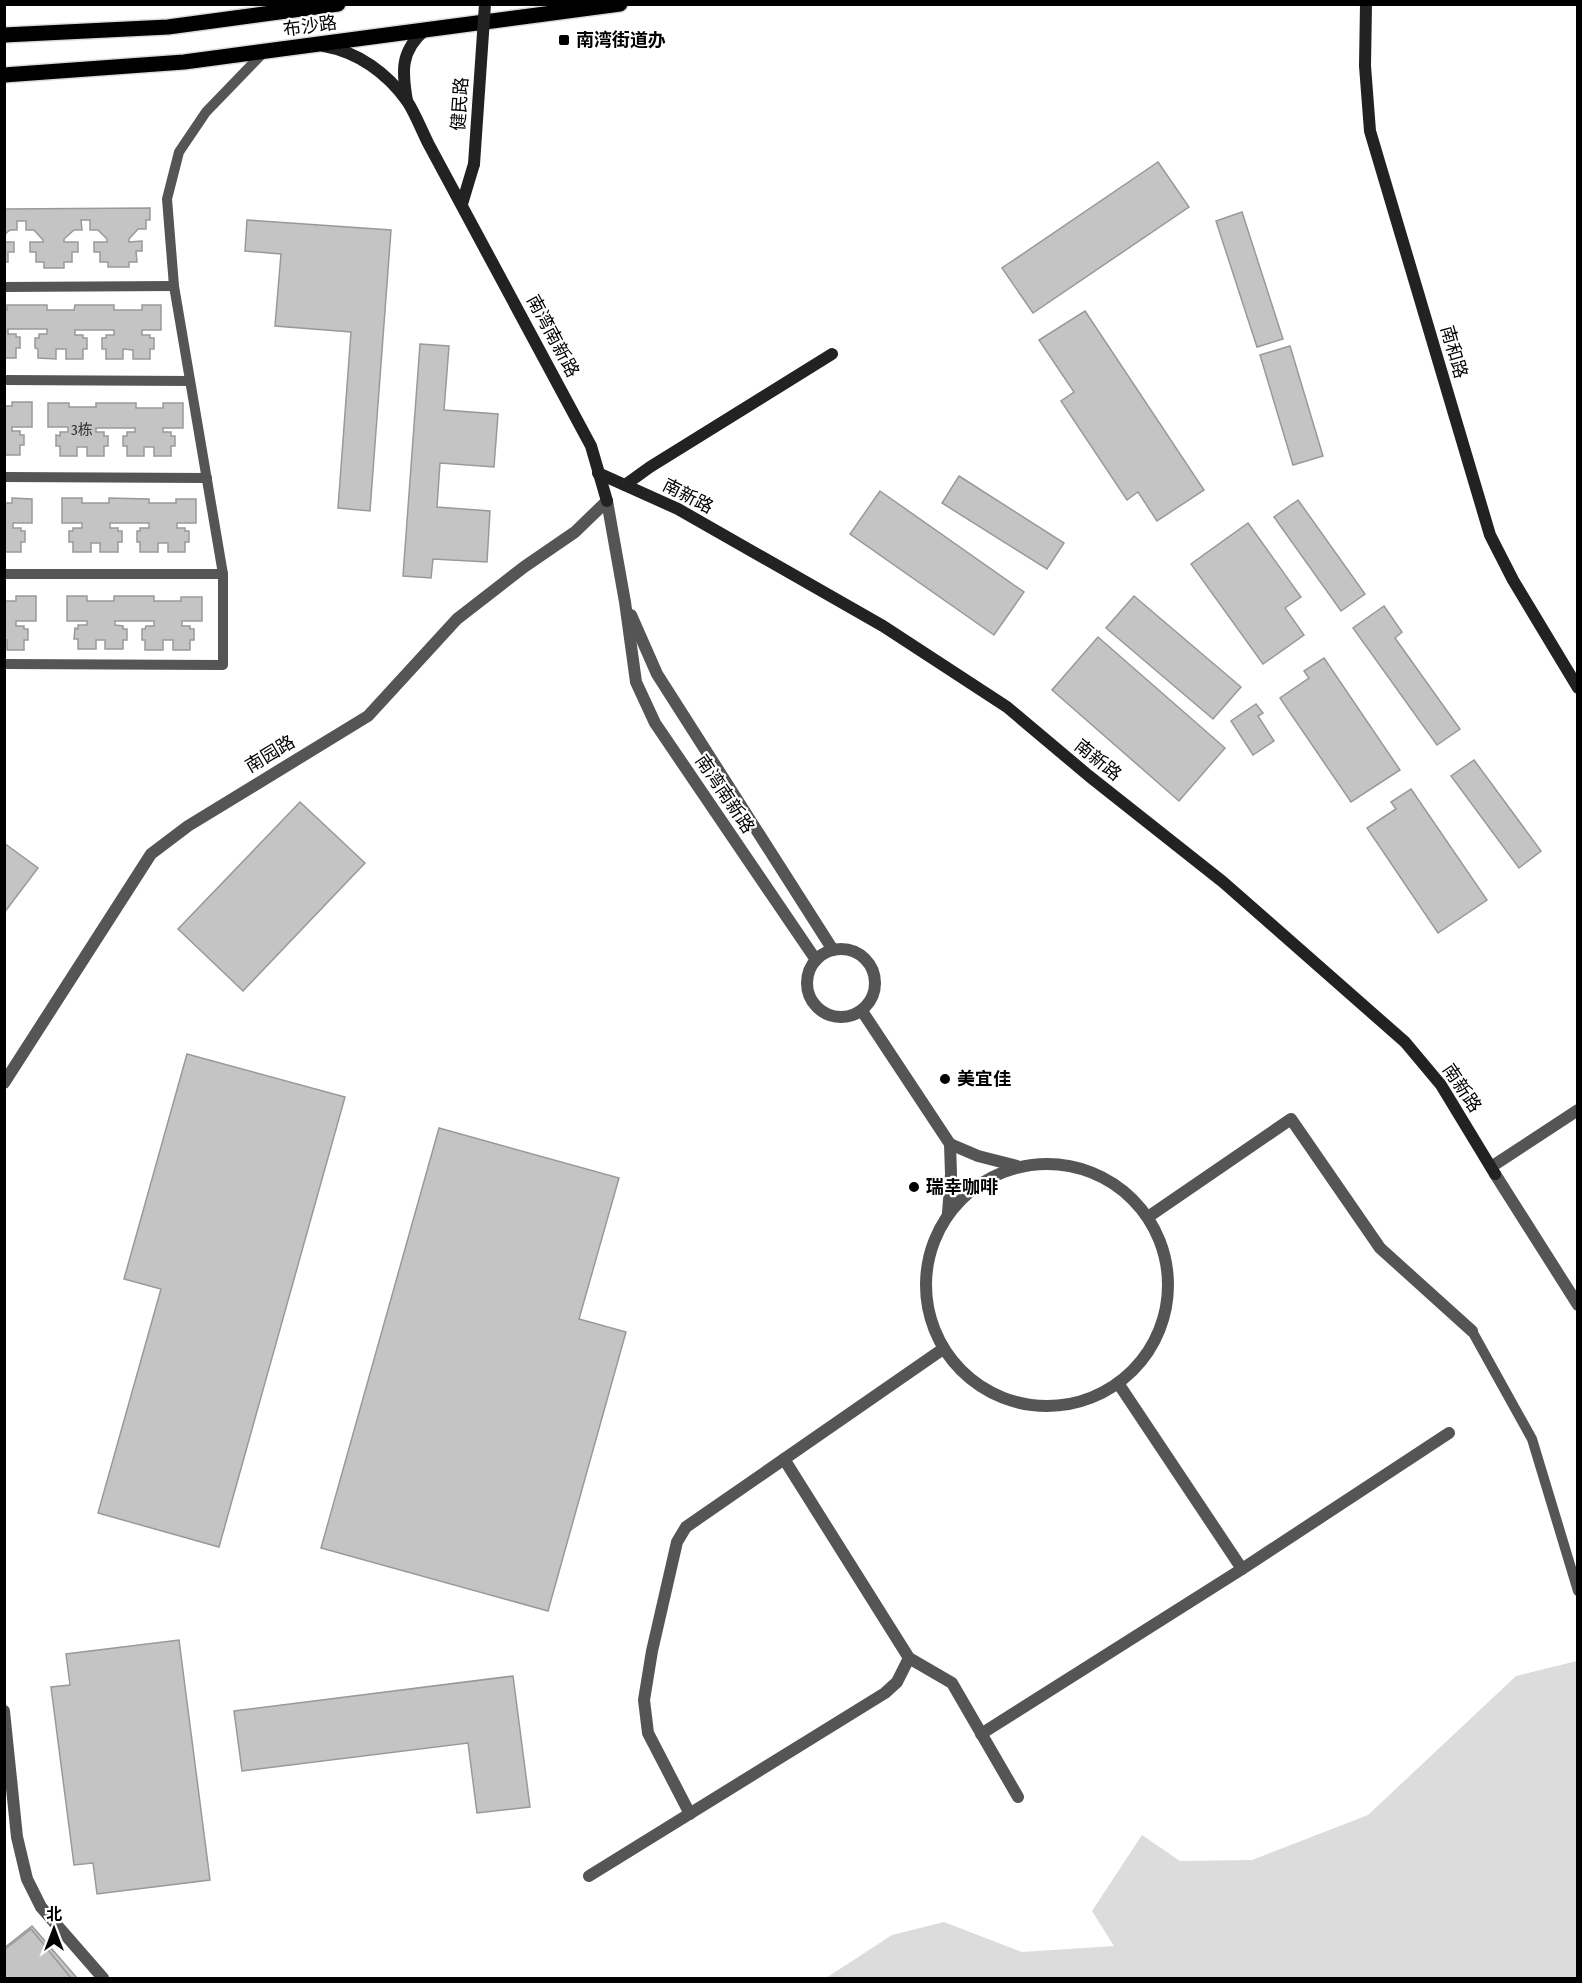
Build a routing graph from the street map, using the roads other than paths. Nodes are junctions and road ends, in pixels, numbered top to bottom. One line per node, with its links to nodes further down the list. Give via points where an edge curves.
1 (338, 4): 6 (main road, 布沙路, via 168,27)
2 (484, 4): 11 (street, 健民路, bridge, via 474,164)
3 (620, 4): 5 (main road, 布沙路)
4 (1366, 4): 26 (street, 南和路, via 1370,131 1490,535)
5 (425, 30): 7 (main road, 布沙路); 10 (street, 南湾南新路, via 413,40 406,58)
6 (4, 35)
7 (317, 44): 8 (main road, 布沙路); 10 (street, 南湾南新路, via 343,49 366,61)
8 (264, 52): 9 (main road, 布沙路); 13 (lane, via 206,112 179,152 167,199)
9 (4, 75)
10 (408, 102): 11 (street, 南湾南新路)
11 (462, 204): 17 (street, 南湾南新路, via 591,446)
12 (4, 286): 13 (lane)
13 (174, 286): 16 (lane)
14 (832, 354): 20 (street)
15 (4, 380): 16 (lane)
16 (190, 381): 19 (lane)
17 (598, 473): 20 (street, 南新路); 21 (street, 南湾南新路)
18 (4, 477): 19 (lane)
19 (207, 478): 23 (lane)
20 (625, 485): 34 (street, 南新路, via 678,509 883,626 1006,707 1223,882 1405,1042 1441,1085)
21 (607, 501): 24 (street, 南湾南新路); 30 (street, 南园路, via 575,532 457,619 368,716 188,826 151,854)
22 (4, 574): 23 (lane)
23 (223, 574): 25 (lane, via 223,665)
24 (625, 602): 27 (street, 南湾南新路, via 657,674); 28 (street, 南湾南新路, via 636,682 655,723)
25 (4, 664)
26 (1578, 688)
27 (833, 950): 28 (street); 29 (street, via 854,951 871,966 876,984)
28 (816, 960): 29 (street, via 807,980 811,1000 820,1010 840,1017)
29 (862, 1011): 32 (street)
30 (4, 1083)
31 (1578, 1110): 34 (street)
32 (950, 1144): 33 (street); 35 (street)
33 (1019, 1166): 35 (street, via 978,1184); 36 (street, via 1050,1163 1087,1170 1122,1189)
34 (1493, 1171): 37 (street)
35 (948, 1213): 39 (street, via 930,1249 924,1288 934,1333)
36 (1148, 1217): 38 (street, via 1291,1119 1380,1248); 40 (street, via 1165,1255 1168,1296 1158,1335 1146,1355)
37 (1578, 1305)
38 (1472, 1331): 44 (lane, via 1532,1439)
39 (943, 1349): 40 (street, via 981,1387 1019,1403 1056,1406 1077,1402); 42 (street)
40 (1118, 1383): 43 (street)
41 (1449, 1433): 43 (street)
42 (784, 1459): 45 (street); 49 (street, via 686,1527 677,1542 651,1651 644,1700 648,1733)
43 (1242, 1569): 47 (street)
44 (1578, 1591)
45 (909, 1658): 47 (street, via 952,1683); 49 (street, via 897,1683 885,1693)
46 (4, 1711): 51 (street, via 17,1837 27,1879 41,1907)
47 (981, 1734): 48 (street)
48 (1018, 1797)
49 (690, 1814): 50 (street)
50 (589, 1876)
51 (104, 1978)

